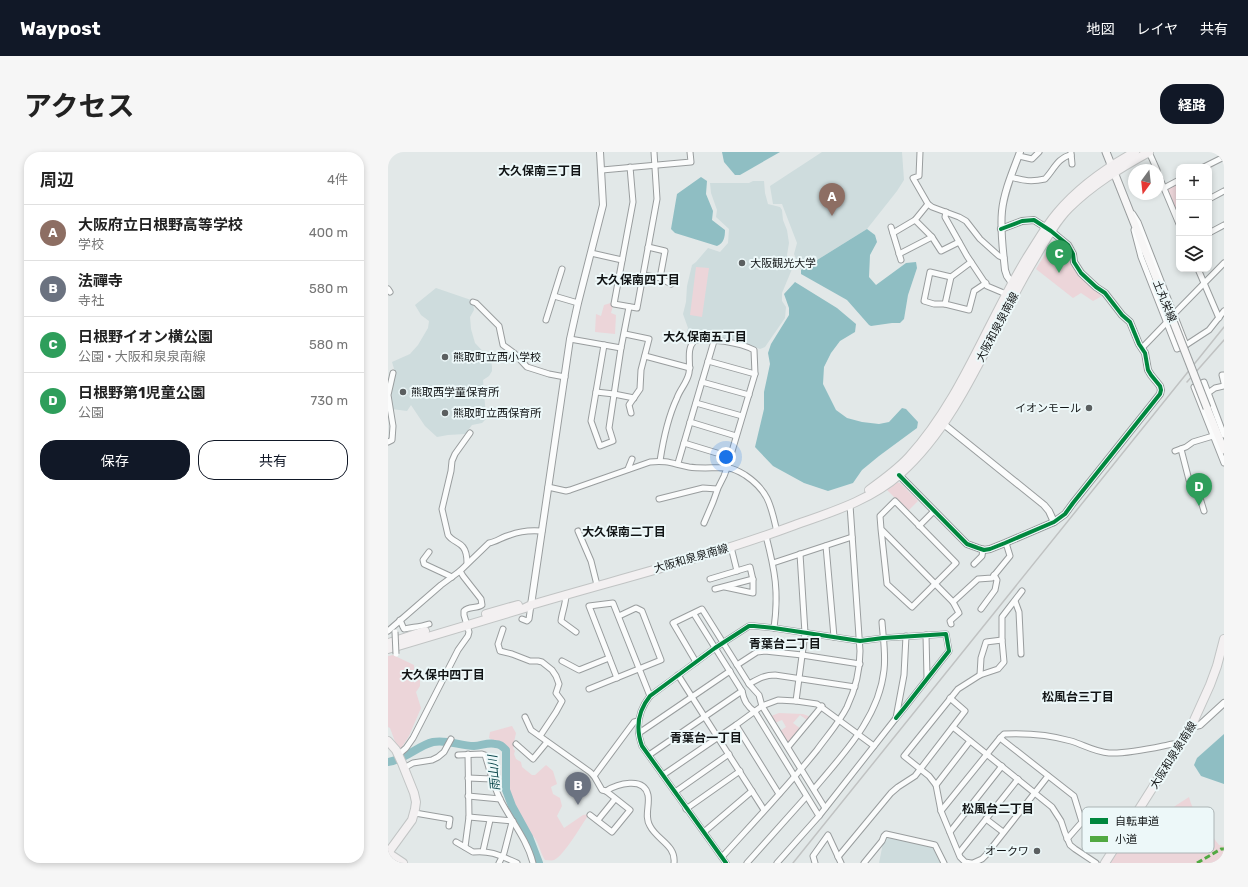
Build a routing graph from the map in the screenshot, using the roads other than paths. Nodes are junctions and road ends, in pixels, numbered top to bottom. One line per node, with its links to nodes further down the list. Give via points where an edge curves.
1 (600, 152): 18 (street)
2 (654, 152): 15 (street)
3 (690, 152): 15 (street, via 691,162)
4 (920, 152): 24 (street, via 919,176 913,178)
5 (1040, 152): 9 (street, via 1032,159)
6 (1106, 152): 17 (main road, 土丸栄線)
7 (1136, 152): 17 (main road, 大阪和泉泉南線)
8 (1149, 152): 13 (street); 17 (main road, 大阪和泉泉南線)
9 (1019, 154): 19 (street)
10 (1071, 154): 12 (street); 19 (street, via 1059,160 1045,179 1035,181)
11 (1224, 156): 14 (street)
12 (1072, 164)
13 (1154, 164)
14 (1209, 164)
15 (655, 165): 16 (street); 38 (street, via 657,200)
16 (630, 167): 18 (street); 42 (street, via 633,202)
17 (1113, 169): 25 (main road, 土丸栄線); 33 (main road, 大阪和泉泉南線, via 1070,199 1056,214)
18 (602, 170): 39 (street, via 603,205)
19 (1011, 177): 32 (street, via 1003,204)
20 (1176, 182): 21 (street)
21 (1164, 188): 27 (street)
22 (1224, 191): 23 (street)
23 (1212, 197)
24 (928, 204): 26 (street); 29 (street)
25 (1128, 207): 28 (main road, 土丸栄線); 62 (street, via 1138,222)
26 (946, 212): 37 (street); 41 (street, via 966,221 980,239)
27 (1176, 213)
28 (1132, 217): 65 (street, via 1141,257); 99 (main road, 土丸栄線, bridge)
29 (915, 220): 35 (street); 36 (street)
30 (1224, 225): 34 (street)
31 (891, 227): 35 (street)
32 (1002, 229): 33 (street, via 1018,222 1034,220); 41 (street)
33 (1049, 230): 52 (main road, 大阪和泉泉南線); 72 (street, via 1068,245 1081,273 1105,293 1130,322); 90 (main road, 大阪和泉泉南線, via 970,379)
34 (1212, 232)
35 (893, 233): 40 (street)
36 (932, 237): 37 (street, via 941,251); 40 (street)
37 (959, 242): 44 (street)
38 (648, 247): 48 (street); 50 (street, via 665,251)
39 (591, 253): 42 (street); 58 (street)
40 (899, 254): 43 (street)
41 (1004, 258): 52 (street, via 1007,276)
42 (622, 260): 60 (street, via 614,304)
43 (901, 260)
44 (971, 262): 49 (street); 51 (street)
45 (1224, 263): 53 (street)
46 (562, 269): 56 (street)
47 (1199, 272): 53 (street)
48 (643, 275): 50 (street); 60 (street, via 637,308)
49 (951, 277): 59 (street); 59 (street, via 930,272 924,302)
50 (660, 278): 54 (street)
51 (986, 283): 55 (street, via 987,286); 59 (street, via 974,291 969,310)
52 (1012, 283): 55 (main road, 大阪和泉泉南線)
53 (1204, 283): 62 (street); 63 (street)
54 (671, 284)
55 (1006, 294): 90 (main road, 大阪和泉泉南線)
56 (554, 296): 58 (street); 64 (street)
57 (473, 302): 79 (street, via 499,326 503,345 527,367)
58 (578, 303): 67 (street)
59 (945, 304)
60 (629, 307): 66 (street)
61 (1224, 311): 63 (street)
62 (1174, 314): 65 (street); 70 (street)
63 (1219, 318): 70 (street, via 1209,330)
64 (546, 320)
65 (1167, 322): 70 (street, via 1177,349); 72 (street)
66 (624, 334): 71 (street); 73 (street, via 649,338)
67 (570, 339): 69 (street); 79 (street)
68 (714, 341): 74 (street); 75 (street, via 694,341 690,349); 77 (street, via 734,343 754,350)
69 (604, 345): 71 (street); 82 (street)
70 (1186, 345)
71 (622, 348): 84 (street)
72 (1142, 348): 115 (street, via 1148,370 1160,386 1160,394 1064,514)
73 (645, 356): 75 (street); 86 (street, via 640,389)
74 (708, 361): 77 (street); 80 (street)
75 (690, 368): 103 (street, via 686,383 677,398)
76 (392, 373): 96 (street, via 388,395 393,426 392,440)
77 (755, 374): 85 (street)
78 (1224, 374): 81 (street)
79 (565, 377): 109 (street)
80 (702, 382): 85 (street); 87 (street)
81 (1224, 385): 83 (street)
82 (596, 392): 84 (street); 84 (street, via 591,421 600,446 613,441 608,428)
83 (1208, 393): 93 (street); 95 (street, via 1204,382 1194,387)
84 (614, 394): 86 (street)
85 (749, 395): 89 (street)
86 (634, 398): 88 (street, via 630,405)
87 (696, 403): 89 (street); 91 (street)
88 (631, 413)
89 (742, 416): 94 (street)
90 (941, 421): 108 (main road, 大阪和泉泉南線, via 924,450); 112 (main road, 大阪和泉泉南線, via 908,458); 115 (street, via 1044,505)
91 (690, 422): 94 (street); 97 (street)
92 (470, 433): 131 (street, via 452,461 442,510 448,535 463,547)
93 (1224, 435)
94 (736, 436): 101 (street)
95 (1212, 436): 98 (street); 104 (street)
96 (388, 442)
97 (684, 443): 101 (street); 105 (street)
98 (1181, 449): 100 (street); 114 (street, via 1189,480 1200,498)
99 (1224, 450)
100 (1175, 451)
101 (730, 457): 106 (street)
102 (632, 459): 107 (street)
103 (660, 461): 105 (street); 107 (street)
104 (1224, 463)
105 (678, 464): 106 (street, via 690,467)
106 (728, 468): 110 (street); 121 (street, via 741,472 758,485 770,506)
107 (628, 469): 109 (street, via 566,491)
108 (899, 475): 112 (main road, 大阪和泉泉南線); 113 (street)
109 (548, 487): 120 (street)
110 (717, 489): 111 (street, via 703,488); 116 (street)
111 (659, 498)
112 (850, 505): 121 (main road, 大阪和泉泉南線); 123 (street)
113 (934, 510): 117 (street); 127 (street, via 967,544)
114 (1204, 511)
115 (1054, 522): 124 (street)
116 (704, 523)
117 (919, 526): 118 (street, via 896,501 880,516); 139 (street, via 956,563)
118 (881, 529): 139 (street); 139 (street, via 887,584 912,608)
119 (578, 530): 140 (street)
120 (542, 531): 131 (street, via 511,534 489,543); 147 (street)
121 (777, 532): 122 (main road, 大阪和泉泉南線)
122 (766, 536): 126 (main road, 大阪和泉泉南線); 130 (street)
123 (852, 537): 125 (street); 168 (street)
124 (1006, 543): 127 (street); 135 (street, via 1010,556)
125 (826, 546): 129 (street); 164 (street)
126 (731, 547): 134 (street); 140 (main road, 大阪和泉泉南線)
127 (983, 549): 132 (street, via 982,556)
128 (429, 552): 136 (street, via 423,560 424,564)
129 (800, 554): 130 (street); 161 (street)
130 (773, 563): 157 (street, via 777,601)
131 (467, 564): 133 (street)
132 (974, 564)
133 (460, 571): 136 (street); 153 (street, via 482,602 479,607 464,610)
134 (737, 571): 137 (street); 138 (street, via 750,567)
135 (994, 575): 146 (street, via 992,578 978,579); 148 (street, via 997,580 995,590)
136 (452, 577): 152 (street)
137 (710, 579)
138 (753, 579): 141 (street); 141 (street, via 753,593)
139 (935, 584): 146 (street)
140 (597, 585): 144 (main road, 大阪和泉泉南線)
141 (725, 587): 142 (street)
142 (715, 589)
143 (1022, 591): 145 (street)
144 (566, 594): 147 (main road, 大阪和泉泉南線); 160 (street, via 561,621)
145 (1014, 601): 167 (street, via 1002,617); 174 (street, via 1019,612)
146 (953, 602): 156 (street, via 959,613 950,621)
147 (531, 605): 151 (street, via 529,619); 153 (main road, 大阪和泉泉南線, via 520,604)
148 (981, 609)
149 (694, 614): 170 (street, via 702,609); 171 (street); 178 (street, via 673,623)
150 (619, 616): 176 (street, via 613,603 589,606); 181 (street); 181 (street, via 636,608 642,611 661,660)
151 (522, 619)
152 (400, 620): 155 (street, via 404,629); 159 (street)
153 (466, 622): 169 (main road, 大阪和泉泉南線); 172 (main road, 大阪和泉泉南線); 226 (street, via 468,636 458,650)
154 (882, 622): 165 (street)
155 (429, 624)
156 (951, 624)
157 (774, 628): 161 (street); 170 (street, via 749,626)
158 (503, 629): 210 (street, via 498,644 500,651 530,661 542,662 552,670 559,684 556,693 562,701)
159 (392, 630): 173 (street, bridge)
160 (576, 632)
161 (805, 633): 164 (street); 175 (street)
162 (926, 635): 163 (street); 187 (street); 187 (street, via 946,634 949,651)
163 (906, 636): 165 (street); 202 (street, via 904,675)
164 (834, 637): 168 (street)
165 (883, 638): 168 (street); 209 (street, via 884,671 880,690 873,709)
166 (1224, 639): 207 (main road, 大阪和泉泉南線, via 1210,686)
167 (1002, 640): 184 (street, via 986,642 981,658); 184 (street, via 1004,662 998,669)
168 (860, 641): 179 (street)
169 (388, 643)
170 (724, 643): 171 (street); 180 (street)
171 (715, 648): 178 (street); 182 (street)
172 (388, 649)
173 (396, 654)
174 (1020, 654)
175 (802, 655): 179 (street); 180 (street, via 757,652); 186 (street)
176 (610, 658): 177 (street, via 579,670); 185 (street)
177 (562, 661)
178 (696, 662): 183 (street)
179 (860, 664): 189 (street)
180 (737, 665): 188 (street)
181 (639, 669): 185 (street); 192 (street)
182 (730, 671): 191 (street); 193 (street)
183 (678, 675): 192 (street); 193 (street)
184 (980, 675): 194 (street, via 958,689)
185 (617, 678): 190 (street)
186 (799, 678): 188 (street, via 766,675); 189 (street); 195 (street)
187 (928, 678): 202 (street)
188 (749, 684): 197 (street, via 759,695)
189 (855, 687): 203 (street)
190 (589, 689)
191 (742, 691): 199 (street, via 744,701); 201 (street)
192 (650, 696): 204 (street, via 643,704)
193 (692, 696): 201 (street); 208 (street)
194 (950, 698): 206 (street, via 965,711); 228 (street, via 904,756)
195 (796, 701): 197 (street, via 778,700); 198 (street)
196 (1224, 703): 207 (street, via 1200,725)
197 (762, 706): 199 (street); 219 (street)
198 (822, 706): 203 (street); 219 (street)
199 (755, 712): 205 (street); 234 (street)
200 (525, 717): 210 (street, via 531,730)
201 (706, 717): 211 (street); 225 (street)
202 (896, 718): 218 (street)
203 (840, 720): 209 (street); 229 (street)
204 (638, 721): 208 (street); 231 (street, via 634,722)
205 (736, 725): 211 (street); 244 (street)
206 (953, 727): 214 (street); 228 (street)
207 (1191, 728): 220 (main road, 大阪和泉泉南線)
208 (638, 733): 225 (street, via 642,746)
209 (858, 734): 218 (street); 239 (street)
210 (540, 736): 216 (street)
211 (718, 738): 222 (street); 232 (street)
212 (1000, 738): 220 (street, via 1004,734 1037,735 1109,753 1173,744); 223 (street); 233 (street)
213 (451, 739): 226 (street, via 444,752 432,760 413,763)
214 (970, 741): 223 (street); 238 (street)
215 (388, 742): 226 (main road)
216 (547, 742): 217 (street, via 533,759); 231 (street)
217 (516, 744)
218 (874, 746): 251 (street)
219 (788, 748): 229 (street)
220 (1178, 749): 249 (main road, 大阪和泉泉南線)
221 (468, 754): 224 (street); 235 (street); 236 (street, via 485,755)
222 (729, 754): 230 (street); 242 (street)
223 (986, 754): 227 (street); 253 (street)
224 (458, 755)
225 (649, 756): 232 (street)
226 (401, 761): 254 (main road, via 414,793)
227 (1002, 766): 237 (street); 264 (street)
228 (920, 769): 238 (street); 275 (street, via 915,776 891,793)
229 (801, 770): 234 (street); 239 (street)
230 (740, 771): 241 (street); 250 (street)
231 (594, 776): 240 (street, via 602,790)
232 (663, 776): 242 (street)
233 (1048, 776): 243 (street); 266 (street, via 1074,796 1082,822)
234 (794, 777): 244 (street); 246 (street)
235 (468, 778): 236 (street); 245 (street)
236 (492, 779): 247 (street)
237 (1018, 779): 243 (street); 258 (street)
238 (936, 785): 253 (street)
239 (814, 789): 251 (street)
240 (606, 791): 248 (street); 280 (street, via 633,783 646,790 647,820 654,832 670,846)
241 (752, 791): 252 (street); 263 (street)
242 (675, 792): 250 (street)
243 (1035, 792): 265 (street); 266 (street, via 1058,814)
244 (779, 794): 252 (street)
245 (468, 796): 247 (street); 257 (street)
246 (806, 796): 256 (street); 282 (street)
247 (500, 798): 261 (street)
248 (615, 799): 260 (street); 260 (street, via 630,810 612,832)
249 (1141, 807)
250 (686, 808): 263 (street)
251 (825, 808): 256 (street)
252 (764, 810): 274 (street)
253 (941, 811): 264 (street)
254 (415, 812): 262 (street, via 450,819); 270 (main road)
255 (590, 815): 260 (street)
256 (819, 816): 283 (street)
257 (469, 817): 259 (street); 268 (street)
258 (986, 819): 265 (street); 271 (street)
259 (490, 820): 261 (street); 269 (street)
260 (598, 820)
261 (512, 822): 273 (street); 279 (street, via 526,843)
262 (449, 826)
263 (704, 832): 274 (street)
264 (950, 832): 271 (street)
265 (1003, 832): 288 (street, via 986,855)
266 (1067, 839): 289 (street, via 1075,849)
267 (456, 842): 268 (street)
268 (465, 847): 269 (street, via 473,852)
269 (483, 851): 273 (street)
270 (388, 853): 276 (main road)
271 (959, 853): 288 (street, via 965,862)
272 (1111, 853): 290 (main road, 大阪和泉泉南線)
273 (503, 857): 277 (street); 278 (street)
274 (722, 857): 281 (street)
275 (838, 857): 284 (street, via 828,835 812,856); 285 (street)
276 (403, 863)
277 (499, 863)
278 (517, 863)
279 (534, 863)
280 (674, 863)
281 (726, 863)
282 (747, 863)
283 (777, 863)
284 (815, 863)
285 (841, 863)
286 (864, 863): 287 (street, via 886,834 935,845)
287 (944, 863)
288 (972, 863)
289 (1096, 863)
290 (1105, 863)

